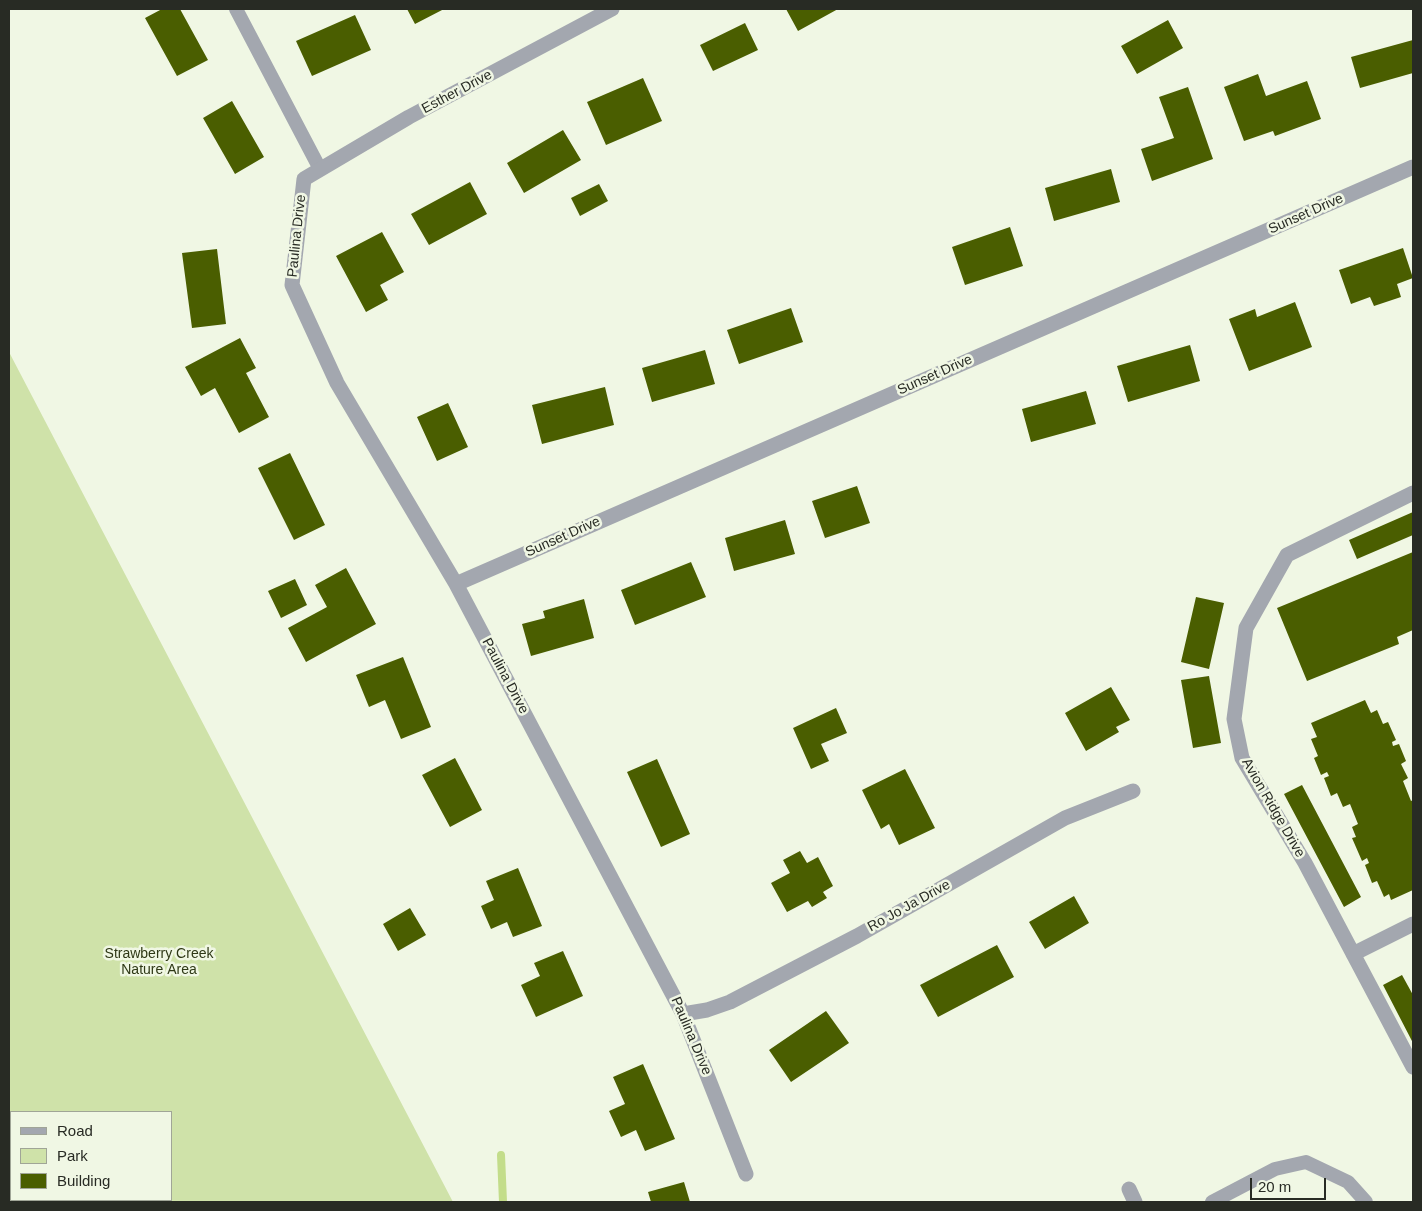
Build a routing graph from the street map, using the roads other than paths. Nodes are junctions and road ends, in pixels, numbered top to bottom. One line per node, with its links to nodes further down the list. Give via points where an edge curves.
1 (236, 9): 4 (lane)
2 (612, 9): 4 (street, Esther Drive, via 409,117)
3 (1413, 167): 7 (street, Sunset Drive)
4 (320, 169): 5 (street, Esther Drive)
5 (304, 178): 7 (street, Paulina Drive, via 292,285 337,384)
6 (1413, 493): 10 (street, Avion Ridge Drive, via 1287,555 1246,628 1234,719 1242,758 1305,863)
7 (456, 584): 11 (street, Paulina Drive)
8 (1134, 792): 11 (street, Ro Jo Ja Drive, via 1065,818 753,991 707,1010)
9 (1413, 924): 10 (street)
10 (1353, 954): 12 (street, Avion Ridge Drive)
11 (683, 1014): 13 (street, Paulina Drive)
12 (1413, 1067)
13 (746, 1174)
14 (1212, 1202): 15 (lane, via 1274,1169 1306,1162 1348,1182)
15 (1366, 1202)

